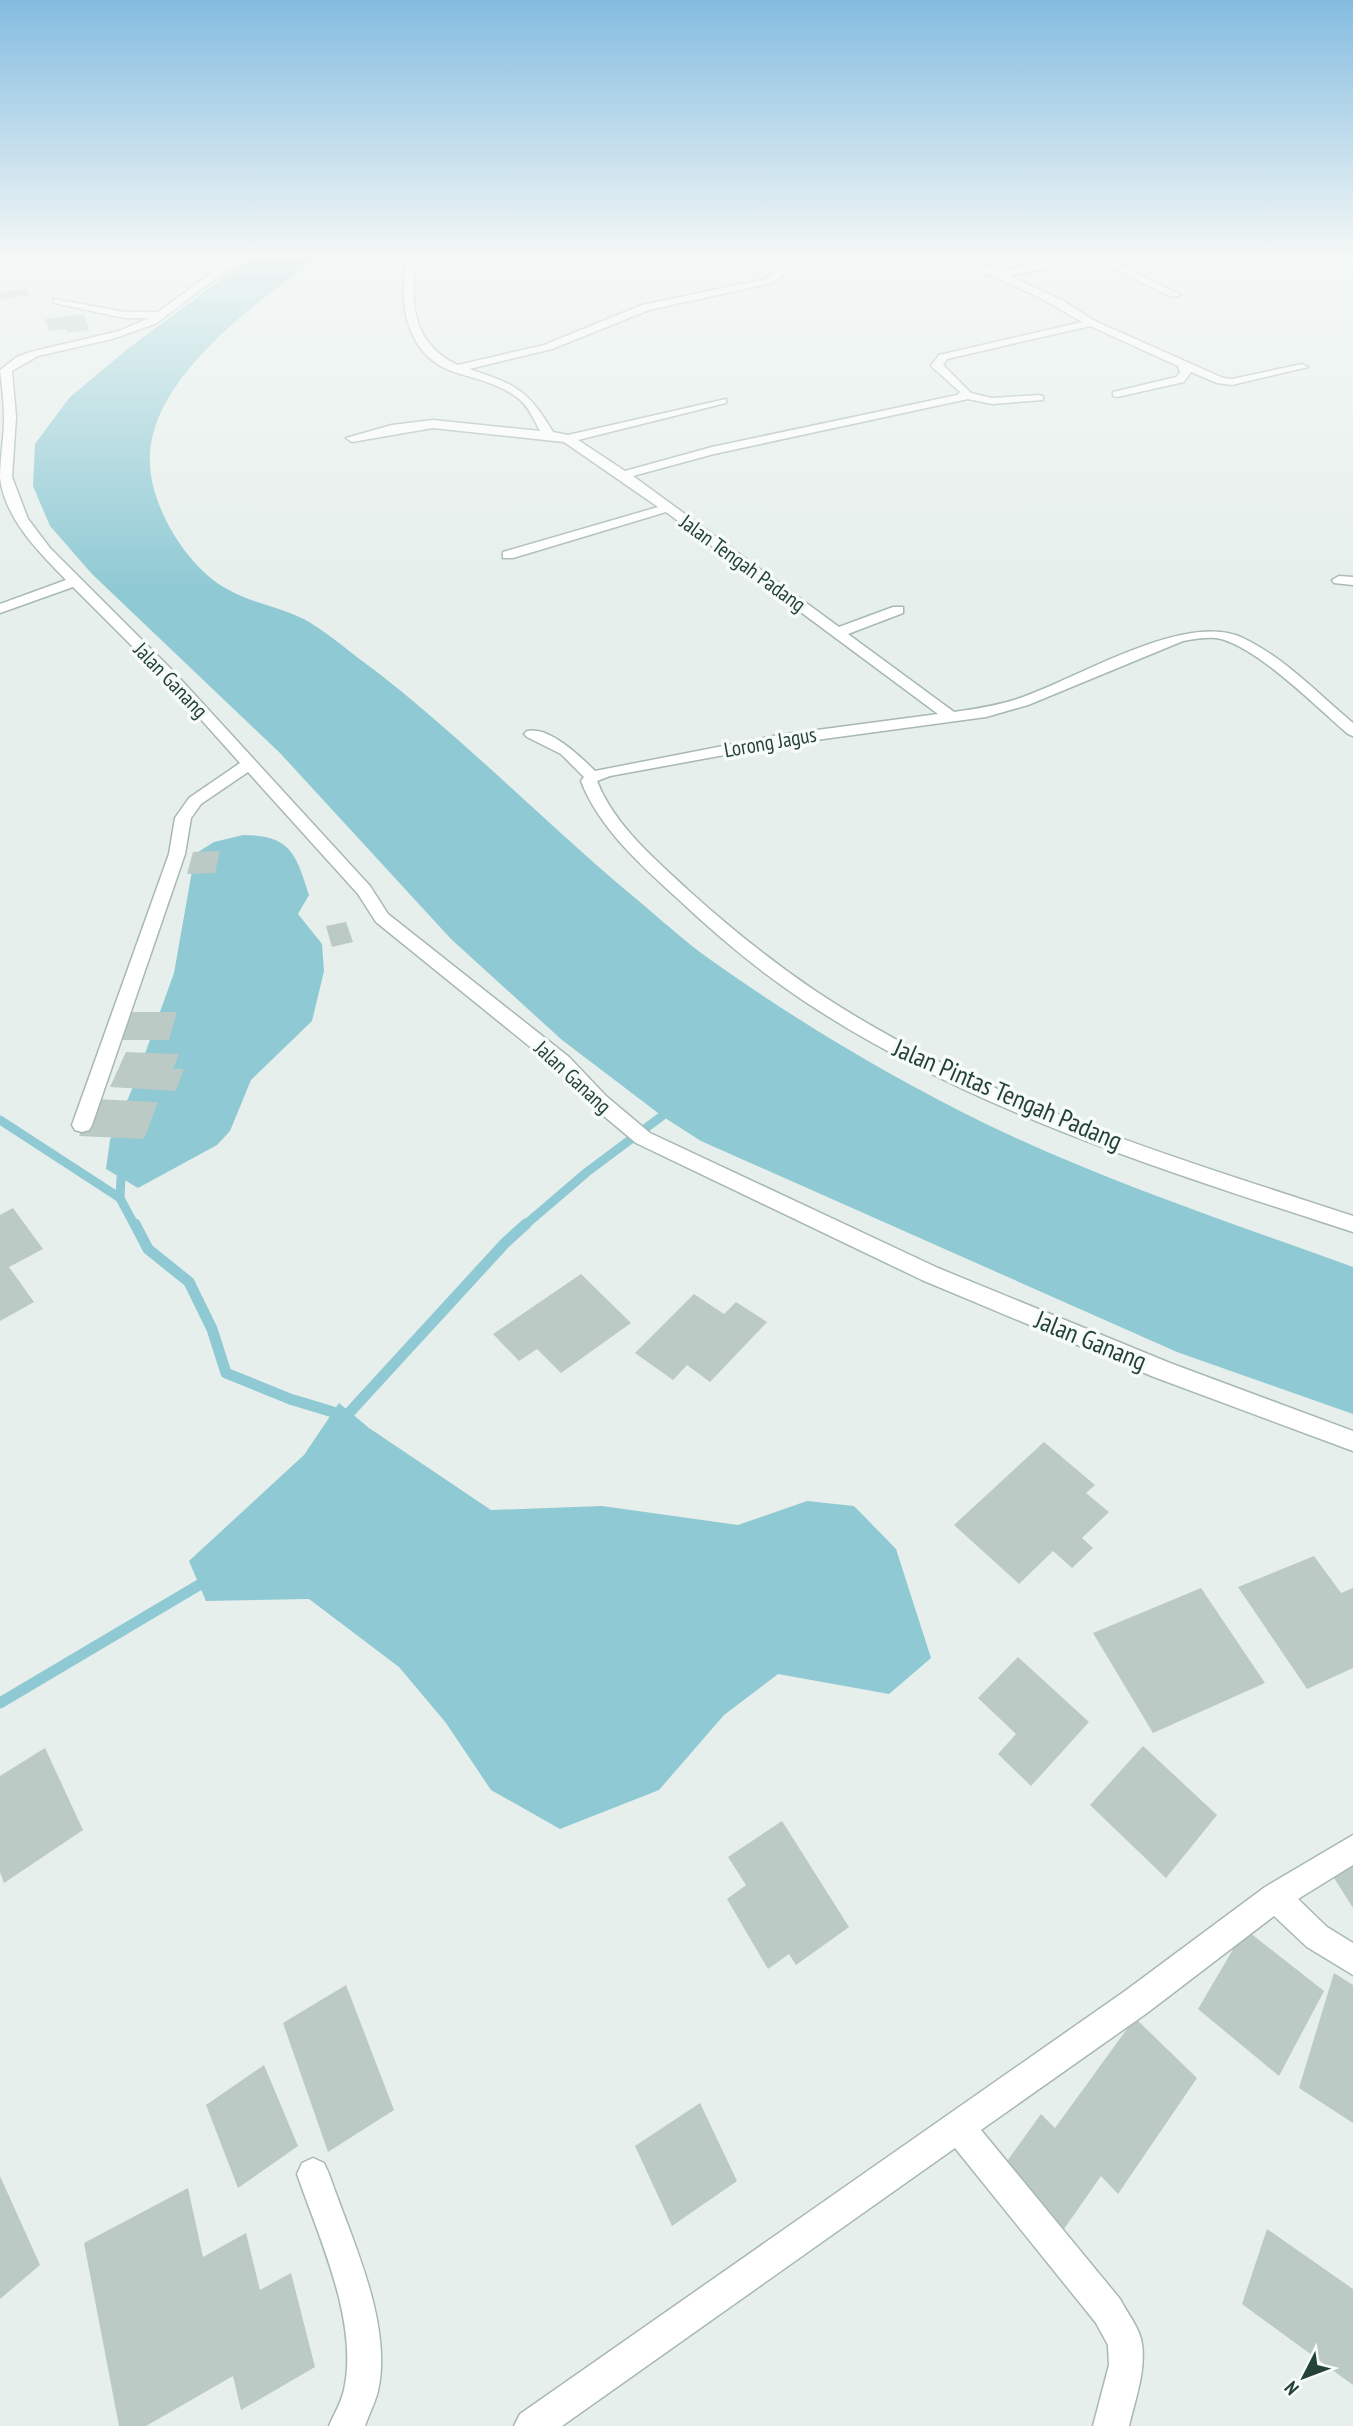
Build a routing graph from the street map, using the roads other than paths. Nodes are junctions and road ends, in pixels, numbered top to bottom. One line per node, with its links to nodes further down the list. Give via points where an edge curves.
1 (459, 368): 6 (street)
2 (940, 368): 9 (street)
3 (1184, 368): 8 (street, via 1186,374 1180,380)
4 (1193, 368): 5 (street, via 1228,383)
5 (1301, 368)
6 (456, 369): 12 (street, via 520,394)
7 (3, 370): 18 (street, Jalan Ganang, via 10,418 6,477 12,499 37,541)
8 (1117, 394)
9 (966, 395): 10 (street, via 992,401); 15 (street)
10 (1039, 398)
11 (722, 401): 14 (street)
12 (549, 435): 13 (street, via 433,424); 14 (street)
13 (352, 438)
14 (568, 439): 15 (street, Jalan Tengah Padang)
15 (623, 475): 16 (street, Jalan Tengah Padang)
16 (667, 508): 17 (street); 21 (street, Jalan Tengah Padang)
17 (508, 555)
18 (74, 582): 19 (street); 25 (street, Jalan Ganang, via 168,674)
19 (0, 609)
20 (898, 610): 21 (street)
21 (837, 632): 22 (street, Jalan Tengah Padang)
22 (950, 716): 23 (street, via 1023,702 1179,638 1209,634 1223,635 1260,654); 26 (street, Lorong Jagus, via 779,740)
23 (1353, 731)
24 (531, 734): 26 (street, via 567,751)
25 (250, 764): 27 (street, via 195,801 183,818 177,854); 29 (street, Jalan Ganang, via 364,890 382,918 562,1062 636,1132 930,1274 1162,1370)
26 (592, 777): 28 (street, Jalan Pintas Tengah Padang, via 591,788 609,814 671,884 761,961 903,1052 1054,1119)
27 (82, 1125)
28 (1353, 1224)
29 (1353, 1441)
30 (1353, 1849): 31 (street)
31 (1275, 1897): 32 (street, via 1317,1937); 33 (street)
32 (1353, 1960)
33 (958, 2127): 36 (street); 37 (street, via 1108,2311 1125,2342 1126,2365)
34 (313, 2174): 35 (street, via 359,2314 361,2391)
35 (347, 2426)
36 (531, 2426)
37 (1111, 2426)

